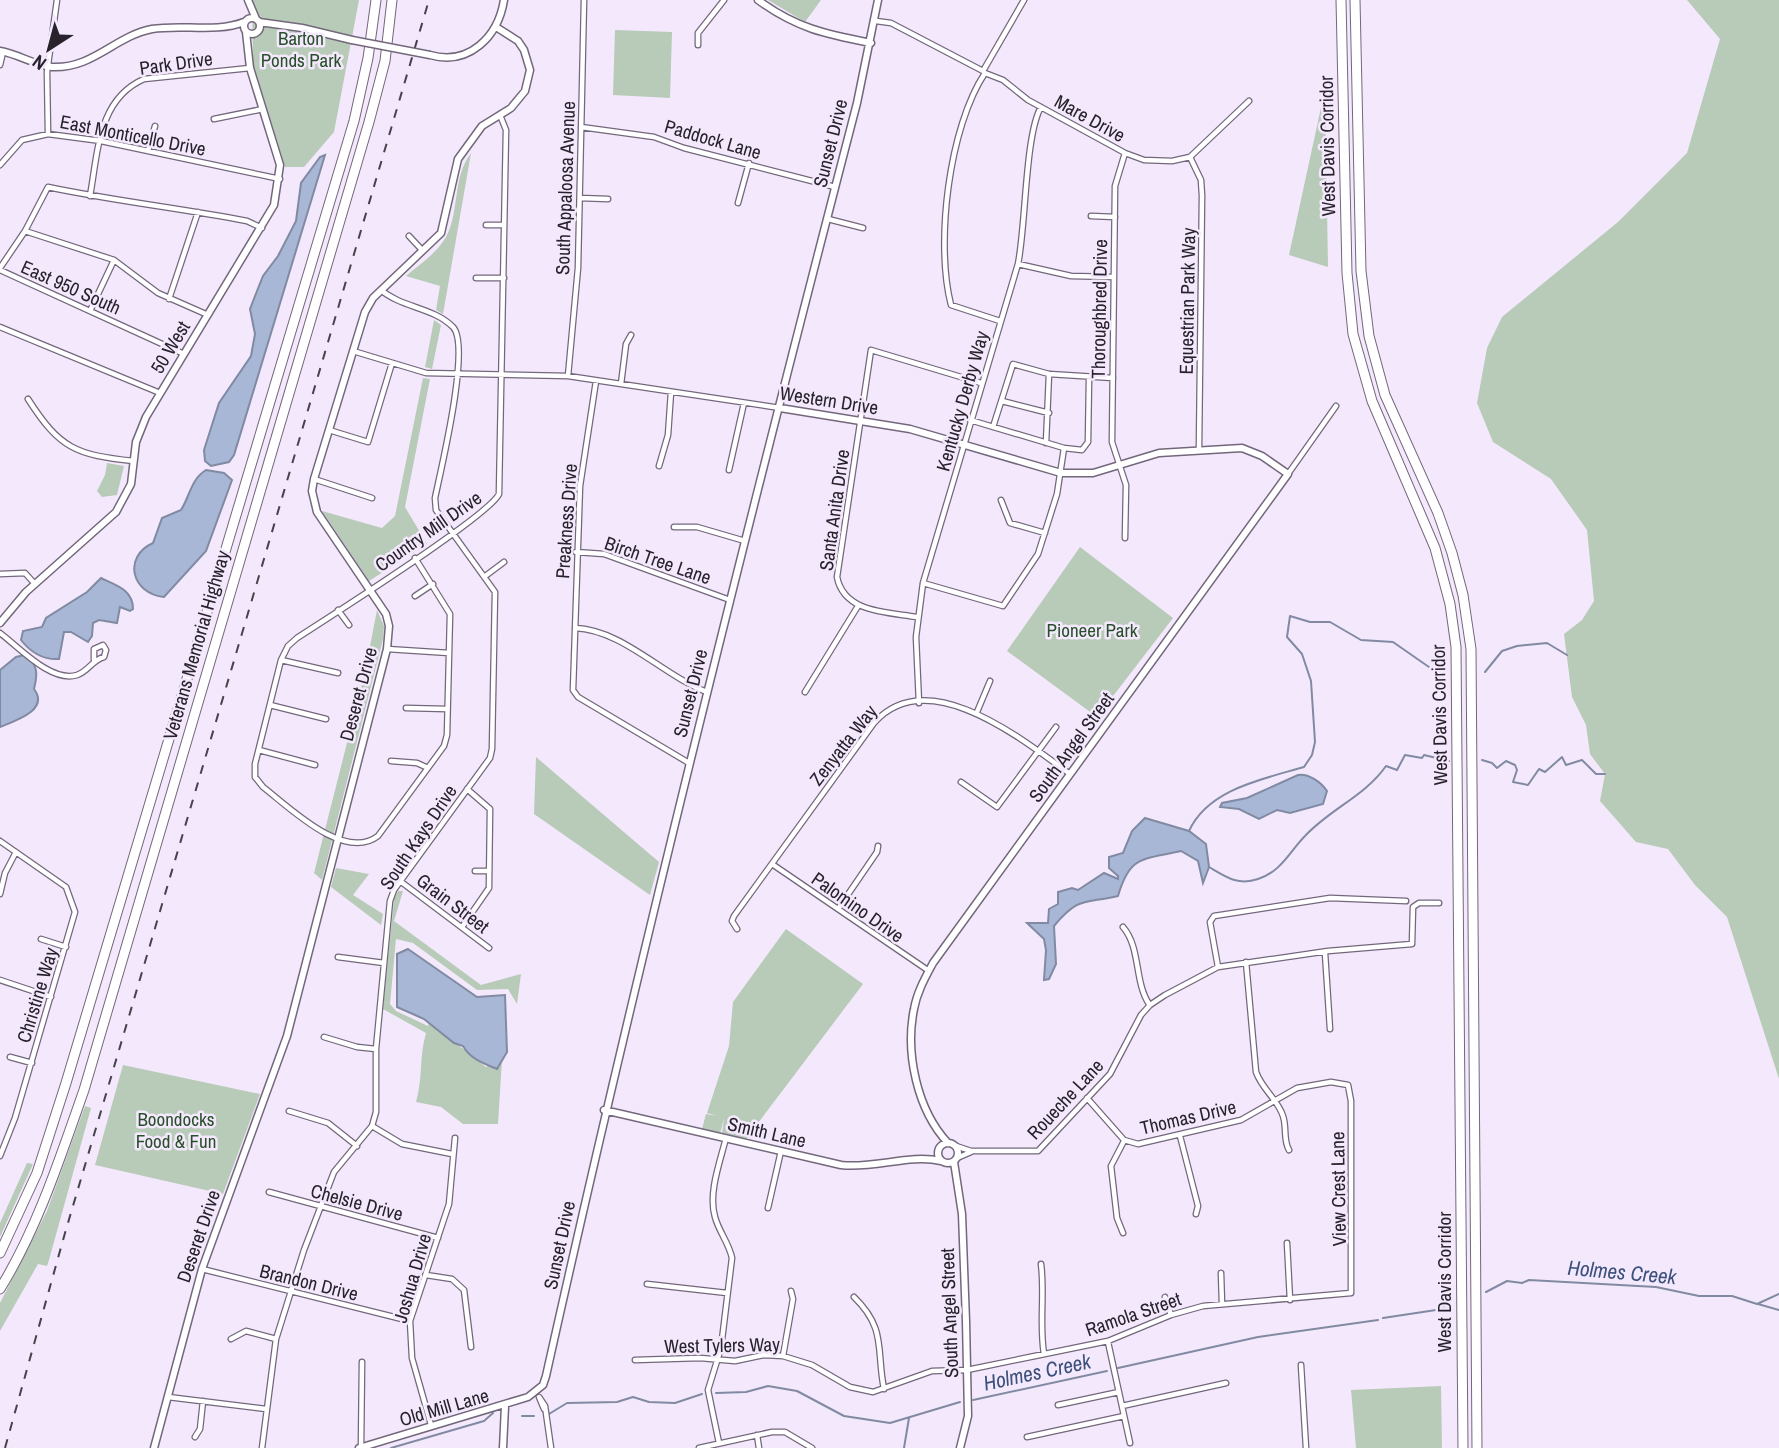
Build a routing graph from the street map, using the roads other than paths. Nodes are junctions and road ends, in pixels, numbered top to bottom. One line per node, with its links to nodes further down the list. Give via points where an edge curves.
1 (57, 0): 22 (street)
2 (375, 0): 217 (highway, Veterans Memorial Highway, via 354,121 70,1071 37,1173)
3 (392, 0): 223 (highway, Veterans Memorial Highway, via 385,61 369,122 84,1090 30,1233)
4 (504, 0): 16 (street)
5 (584, 0): 31 (street, South Appaloosa Avenue)
6 (724, 0): 18 (street, via 698,33)
7 (758, 0): 17 (street, via 813,31)
8 (878, 0): 13 (street, Sunset Drive)
9 (1024, 0): 24 (street)
10 (1341, 0): 272 (highway, West Davis Corridor, via 1347,274 1353,334 1372,401 1436,548 1456,647)
11 (1355, 0): 273 (highway, West Davis Corridor, via 1361,271 1369,336 1385,396 1448,540 1469,637)
12 (249, 3): 14 (street); 15 (street)
13 (876, 21): 17 (street, Sunset Drive); 24 (street, Mare Drive, via 891,23)
14 (245, 26): 15 (street); 15 (street); 19 (street, 50 West); 22 (street, via 145,30 85,62)
15 (258, 26): 16 (street, bridge, via 302,28 450,58 473,51); 19 (street, 50 West)
16 (496, 27): 28 (street, Deseret Drive, via 518,41 530,70 526,91)
17 (871, 43): 40 (street, Sunset Drive)
18 (698, 45)
19 (250, 50): 23 (street, 50 West)
20 (2, 51): 21 (street); 22 (street)
21 (0, 65)
22 (47, 66): 32 (street)
23 (250, 68): 27 (street, 50 West); 33 (street, Park Drive, via 144,79 130,85 108,110)
24 (984, 72): 26 (street, Mare Drive); 66 (street, via 972,99 943,216 951,305)
25 (1249, 101): 36 (street)
26 (1041, 107): 35 (street, Mare Drive); 57 (street, Kentucky Derby Way, via 1034,125)
27 (264, 109): 29 (street); 39 (street, 50 West, via 277,149)
28 (500, 114): 50 (street, Country Mill Drive, via 506,130); 55 (street, Deseret Drive, via 482,126 458,159 444,226)
29 (214, 119)
30 (155, 126): 34 (street)
31 (581, 127): 38 (street, Paddock Lane, via 654,137); 42 (street, South Appaloosa Avenue)
32 (48, 134): 33 (street, East Monticello Drive); 37 (street, East Monticello Drive, via 22,140)
33 (100, 141): 34 (street, East Monticello Drive); 41 (street, Park Drive)
34 (148, 151): 39 (street, East Monticello Drive)
35 (1125, 153): 36 (street, Mare Drive, via 1161,162); 47 (street, Thoroughbred Drive, via 1116,174)
36 (1190, 157): 95 (street, Equestrian Park Way, via 1201,180 1202,196)
37 (1, 160)
38 (749, 163): 40 (street, Paddock Lane); 44 (street)
39 (280, 179): 51 (street, 50 West)
40 (835, 187): 48 (street, Sunset Drive)
41 (90, 196): 45 (street); 53 (street, via 48,187)
42 (580, 198): 43 (street); 75 (street, South Appaloosa Avenue)
43 (608, 199)
44 (738, 203)
45 (198, 212): 51 (street); 63 (street)
46 (1091, 216): 47 (street)
47 (1115, 217): 59 (street, Thoroughbred Drive)
48 (828, 219): 52 (street); 87 (street, Sunset Drive)
49 (486, 225): 50 (street)
50 (503, 225): 61 (street, Country Mill Drive)
51 (262, 228): 65 (street, 50 West)
52 (863, 228)
53 (25, 232): 56 (street); 58 (street)
54 (409, 236): 55 (street)
55 (423, 252): 62 (street, Deseret Drive)
56 (114, 260): 63 (street); 64 (street)
57 (1018, 264): 59 (street, via 1070,276); 66 (street, Kentucky Derby Way)
58 (0, 269): 64 (street, East 950 South)
59 (1114, 277): 76 (street, Thoroughbred Drive)
60 (476, 278): 61 (street)
61 (503, 278): 74 (street, Country Mill Drive)
62 (381, 290): 69 (street, Deseret Drive, via 365,312); 73 (street, South Kays Drive, via 392,300 429,311 452,326 458,335)
63 (169, 299): 65 (street)
64 (90, 312): 70 (street, East 950 South)
65 (208, 315): 70 (street, 50 West)
66 (1000, 321): 79 (street, Kentucky Derby Way)
67 (0, 327): 82 (street)
68 (631, 335): 80 (street)
69 (353, 351): 71 (street, Western Drive); 92 (street, Deseret Drive)
70 (184, 354): 82 (street, 50 West)
71 (392, 363): 73 (street, Western Drive, via 426,373); 92 (street, via 368,442)
72 (1049, 374): 77 (street); 84 (street, via 1013,364); 88 (street)
73 (458, 375): 74 (street, Western Drive); 107 (street, South Kays Drive, via 435,498 436,510)
74 (500, 375): 75 (street, Western Drive); 107 (street, Country Mill Drive, via 499,494 492,505)
75 (568, 376): 78 (street, Western Drive)
76 (1112, 378): 77 (street); 98 (street, Thoroughbred Drive, via 1112,442)
77 (1089, 379): 96 (street, via 1087,447)
78 (596, 381): 80 (street, Western Drive); 111 (street, Preakness Drive)
79 (981, 383): 89 (street, Kentucky Derby Way); 90 (street, Santa Anita Drive, via 872,350)
80 (621, 384): 81 (street, Western Drive)
81 (671, 391): 85 (street, Western Drive); 99 (street, via 668,435)
82 (161, 393): 97 (street, 50 West, via 140,429)
83 (28, 399): 97 (street, via 50,433 70,449 93,457)
84 (1002, 401): 88 (street); 91 (street)
85 (744, 403): 87 (street, Western Drive); 100 (street)
86 (1336, 406): 102 (street, South Angel Street)
87 (779, 408): 90 (street, Western Drive); 110 (street, Sunset Drive)
88 (1049, 413): 93 (street)
89 (970, 420): 91 (street); 94 (street, Kentucky Derby Way)
90 (862, 421): 94 (street, Western Drive); 122 (street, Santa Anita Drive, via 836,578 846,598)
91 (993, 427): 93 (street)
92 (329, 430): 103 (street, Deseret Drive)
93 (1046, 443): 96 (street)
94 (964, 445): 101 (street, Western Drive); 116 (street, Kentucky Derby Way)
95 (1199, 448): 98 (street, Western Drive, via 1159,453); 102 (street, Western Drive, via 1242,448)
96 (1064, 449): 101 (street)
97 (135, 461): 117 (street, 50 West, via 131,484 117,512)
98 (1119, 466): 101 (street, Western Drive, via 1093,473); 109 (street, Thoroughbred Drive, via 1126,485)
99 (659, 467)
100 (729, 470)
101 (1061, 473): 108 (street)
102 (1288, 474): 150 (street, South Angel Street)
103 (314, 479): 104 (street); 119 (street, Deseret Drive, via 317,512)
104 (372, 498)
105 (1001, 500): 108 (street, via 1010,523)
106 (674, 527): 110 (street, via 697,527)
107 (452, 533): 112 (street, Country Mill Drive); 115 (street, South Kays Drive)
108 (1045, 533): 116 (street, via 1038,554 1003,607)
109 (1125, 538)
110 (745, 541): 121 (street, Sunset Drive)
111 (576, 552): 121 (street, Birch Tree Lane, via 604,554); 127 (street, Preakness Drive)
112 (415, 558): 118 (street); 119 (street, Country Mill Drive)
113 (504, 562): 115 (street)
114 (0, 574): 117 (street, via 24,573)
115 (484, 577): 152 (street, South Kays Drive, via 496,600 492,749)
116 (923, 583): 124 (street, Kentucky Derby Way)
117 (35, 584): 125 (street, 50 West)
118 (433, 584): 120 (street); 130 (street, via 450,614)
119 (368, 590): 123 (street, Country Mill Drive); 129 (street, Deseret Drive, via 386,614)
120 (415, 596)
121 (730, 600): 135 (street, Sunset Drive)
122 (858, 606): 124 (street); 136 (street)
123 (338, 610): 126 (street); 132 (street, Country Mill Drive, via 288,646)
124 (917, 617): 137 (street, Kentucky Derby Way)
125 (0, 623)
126 (349, 625)
127 (575, 628): 135 (street, via 603,632 686,684); 147 (street, Preakness Drive, via 573,690 578,697)
128 (0, 633): 131 (street, via 56,674 82,673)
129 (387, 649): 130 (street); 153 (street, Deseret Drive)
130 (449, 653): 140 (street)
131 (94, 660)
132 (281, 660): 133 (street); 138 (street, Country Mill Drive)
133 (338, 673)
134 (990, 681): 141 (street)
135 (707, 692): 147 (street, Sunset Drive)
136 (805, 692)
137 (919, 703): 141 (street, Zenyatta Way); 157 (street, Zenyatta Way, via 884,713)
138 (270, 705): 142 (street); 144 (street, Country Mill Drive)
139 (406, 708): 140 (street)
140 (447, 709): 149 (street, via 444,746)
141 (977, 712): 145 (street, Zenyatta Way)
142 (327, 719)
143 (1056, 727): 145 (street)
144 (259, 750): 148 (street); 153 (street, Country Mill Drive, via 255,777 262,787)
145 (1038, 751): 150 (street, Zenyatta Way); 151 (street, via 997,807)
146 (391, 761): 149 (street)
147 (689, 763): 188 (street, Sunset Drive)
148 (315, 765)
149 (428, 768): 153 (street, via 369,843)
150 (1071, 775): 176 (street, South Angel Street)
151 (961, 782)
152 (467, 789): 159 (street, via 489,809); 160 (street, South Kays Drive)
153 (337, 838): 219 (street, Deseret Drive, via 288,1037)
154 (0, 841): 156 (street, Christine Way)
155 (878, 846): 164 (street)
156 (16, 852): 161 (street); 169 (street, Christine Way, via 71,895 74,920)
157 (772, 864): 164 (street, Palomino Drive); 167 (street, Zenyatta Way, via 734,916)
158 (475, 871): 159 (street)
159 (489, 871): 165 (street, via 486,895)
160 (400, 881): 165 (street, Grain Street); 174 (street, South Kays Drive, via 390,901)
161 (0, 894)
162 (1406, 901): 175 (street, via 1330,898 1214,916 1210,922)
163 (1439, 903): 171 (street, via 1413,907 1412,944)
164 (838, 909): 176 (street, Palomino Drive)
165 (462, 927): 170 (street, Grain Street)
166 (1123, 927): 179 (street, via 1130,936 1142,991)
167 (737, 929)
168 (41, 939): 169 (street)
169 (66, 947): 178 (street, Christine Way)
170 (489, 948)
171 (1325, 953): 173 (street); 180 (street)
172 (338, 957): 174 (street)
173 (1246, 962): 175 (street); 187 (street, via 1256,1072)
174 (384, 963): 182 (street, South Kays Drive)
175 (1218, 967): 179 (street)
176 (929, 971): 191 (street, South Angel Street, via 914,1008 912,1047 923,1102)
177 (0, 981): 178 (street)
178 (51, 997): 184 (street, Christine Way)
179 (1150, 1004): 186 (street, Roueche Lane, via 1110,1074)
180 (1330, 1029)
181 (324, 1037): 182 (street)
182 (376, 1049): 190 (street, South Kays Drive)
183 (10, 1057): 184 (street)
184 (32, 1063): 200 (street, Christine Way)
185 (1348, 1085): 187 (street, Thomas Drive, via 1331,1082 1297,1088); 227 (street, View Crest Lane)
186 (1087, 1098): 195 (street, Thomas Drive); 203 (street, Roueche Lane, via 1044,1146 1031,1152)
187 (1274, 1101): 192 (street, Thomas Drive, via 1241,1120); 201 (street, via 1282,1114)
188 (604, 1110): 194 (street, Smith Lane); 248 (street, Sunset Drive, via 546,1376)
189 (289, 1111): 197 (street, via 328,1123)
190 (372, 1126): 197 (street); 204 (street, via 402,1144)
191 (936, 1131): 196 (street, South Angel Street); 199 (street, South Angel Street)
192 (1180, 1136): 195 (street, Thomas Drive, via 1138,1144); 213 (street, via 1198,1206)
193 (455, 1138): 204 (street, Joshua Drive)
194 (726, 1138): 202 (street, Smith Lane); 226 (street, via 713,1192 714,1214 732,1258)
195 (1124, 1140): 214 (street, via 1111,1166)
196 (948, 1143): 198 (street); 199 (street, Smith Lane)
197 (357, 1146): 211 (street, via 334,1172)
198 (956, 1146): 203 (street); 207 (street, South Angel Street)
199 (939, 1148): 206 (street, Smith Lane); 208 (street, South Angel Street)
200 (2, 1149): 205 (street, Christine Way)
201 (1289, 1150)
202 (781, 1151): 206 (street, Smith Lane, via 860,1167); 212 (street)
203 (971, 1151): 207 (street)
204 (452, 1154): 215 (street, Joshua Drive, via 449,1204)
205 (0, 1156)
206 (924, 1159): 208 (street, Smith Lane)
207 (955, 1160): 208 (street, Smith Lane); 209 (street, South Angel Street)
208 (943, 1162): 209 (street, South Angel Street)
209 (954, 1177): 244 (street, South Angel Street, via 962,1214)
210 (269, 1192): 211 (street, Chelsie Drive)
211 (320, 1208): 215 (street, Chelsie Drive); 225 (street)
212 (768, 1208)
213 (1196, 1214)
214 (1123, 1233)
215 (438, 1238): 221 (street, Joshua Drive)
216 (1287, 1242): 230 (street)
217 (0, 1254)
218 (1041, 1264): 238 (street)
219 (202, 1269): 225 (street, Brandon Drive); 249 (street, Deseret Drive)
220 (1221, 1273): 231 (street)
221 (425, 1275): 233 (street, Joshua Drive); 237 (street, via 452,1279 464,1290)
222 (647, 1284): 226 (street)
223 (0, 1289)
224 (791, 1291): 239 (street)
225 (291, 1293): 233 (street, Brandon Drive); 235 (street)
226 (727, 1293): 241 (street)
227 (1351, 1293): 230 (street, Ramola Street)
228 (853, 1297): 246 (street, via 876,1324)
229 (1165, 1297): 232 (street)
230 (1290, 1300): 231 (street, Ramola Street)
231 (1222, 1304): 232 (street, Ramola Street)
232 (1171, 1315): 236 (street, Ramola Street)
233 (410, 1321): 256 (street, Joshua Drive, via 412,1358)
234 (231, 1339): 235 (street, via 246,1331)
235 (276, 1339): 254 (street)
236 (1108, 1341): 238 (street, Ramola Street); 247 (street)
237 (471, 1347)
238 (1044, 1354): 244 (street, Ramola Street)
239 (783, 1356): 241 (street, West Tylers Way); 246 (street, West Tylers Way, via 812,1365 850,1387 873,1392)
240 (635, 1360): 241 (street, West Tylers Way)
241 (717, 1360): 260 (street, via 708,1390)
242 (362, 1362): 264 (street)
243 (1301, 1365): 271 (street)
244 (967, 1370): 246 (street, West Tylers Way, via 932,1371); 270 (street, South Angel Street, via 968,1416)
245 (1226, 1383): 253 (street)
246 (884, 1389)
247 (1119, 1392): 251 (street); 253 (street)
248 (537, 1394): 252 (street, Old Mill Lane); 266 (street, via 545,1406)
249 (168, 1397): 250 (street); 262 (street, Deseret Drive)
250 (203, 1401): 254 (street); 258 (street)
251 (1058, 1405)
252 (505, 1406): 256 (street, Old Mill Lane); 265 (street)
253 (1122, 1406): 255 (street)
254 (266, 1409): 263 (street)
255 (1124, 1416): 259 (street); 261 (street)
256 (431, 1426): 264 (street, Old Mill Lane)
257 (757, 1435): 260 (street); 268 (street); 269 (street, via 785,1432)
258 (195, 1437)
259 (1027, 1437)
260 (719, 1443): 267 (street)
261 (1130, 1443)
262 (154, 1448)
263 (262, 1448)
264 (360, 1448)
265 (503, 1448)
266 (551, 1448)
267 (699, 1448)
268 (759, 1448)
269 (812, 1448)
270 (960, 1448)
271 (1306, 1448)
272 (1463, 1448)
273 (1477, 1448)

